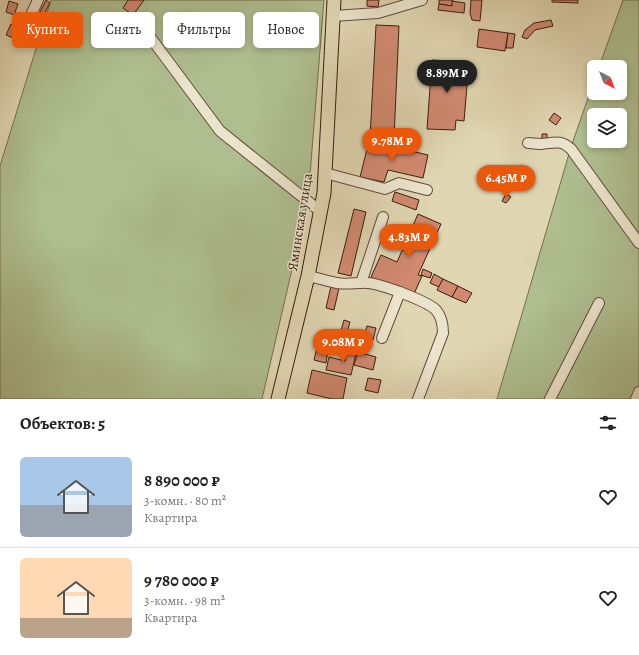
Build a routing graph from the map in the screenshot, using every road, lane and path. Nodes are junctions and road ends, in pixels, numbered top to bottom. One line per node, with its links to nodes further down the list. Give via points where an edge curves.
1 (38, 0): 5 (street)
2 (334, 0): 6 (main road, Яминская улица)
3 (422, 0): 4 (street)
4 (392, 5): 6 (street, via 370,14)
5 (32, 12)
6 (333, 16): 9 (main road, Яминская улица)
7 (155, 44): 11 (street, via 220,131)
8 (528, 143): 13 (street, via 555,142 571,149)
9 (325, 173): 10 (street, via 385,189 399,183); 11 (main road, Яминская улица)
10 (427, 190)
11 (320, 211): 14 (main road, Яминская улица)
12 (383, 217): 15 (street)
13 (639, 243)
14 (308, 276): 15 (street, via 338,283); 20 (main road, Яминская улица)
15 (361, 283): 16 (street)
16 (400, 292): 18 (street); 21 (street, via 431,306 436,310 443,325 441,340)
17 (599, 303): 22 (street)
18 (382, 338)
19 (639, 392): 23 (street)
20 (278, 399)
21 (418, 399)
22 (550, 399)
23 (636, 399)

